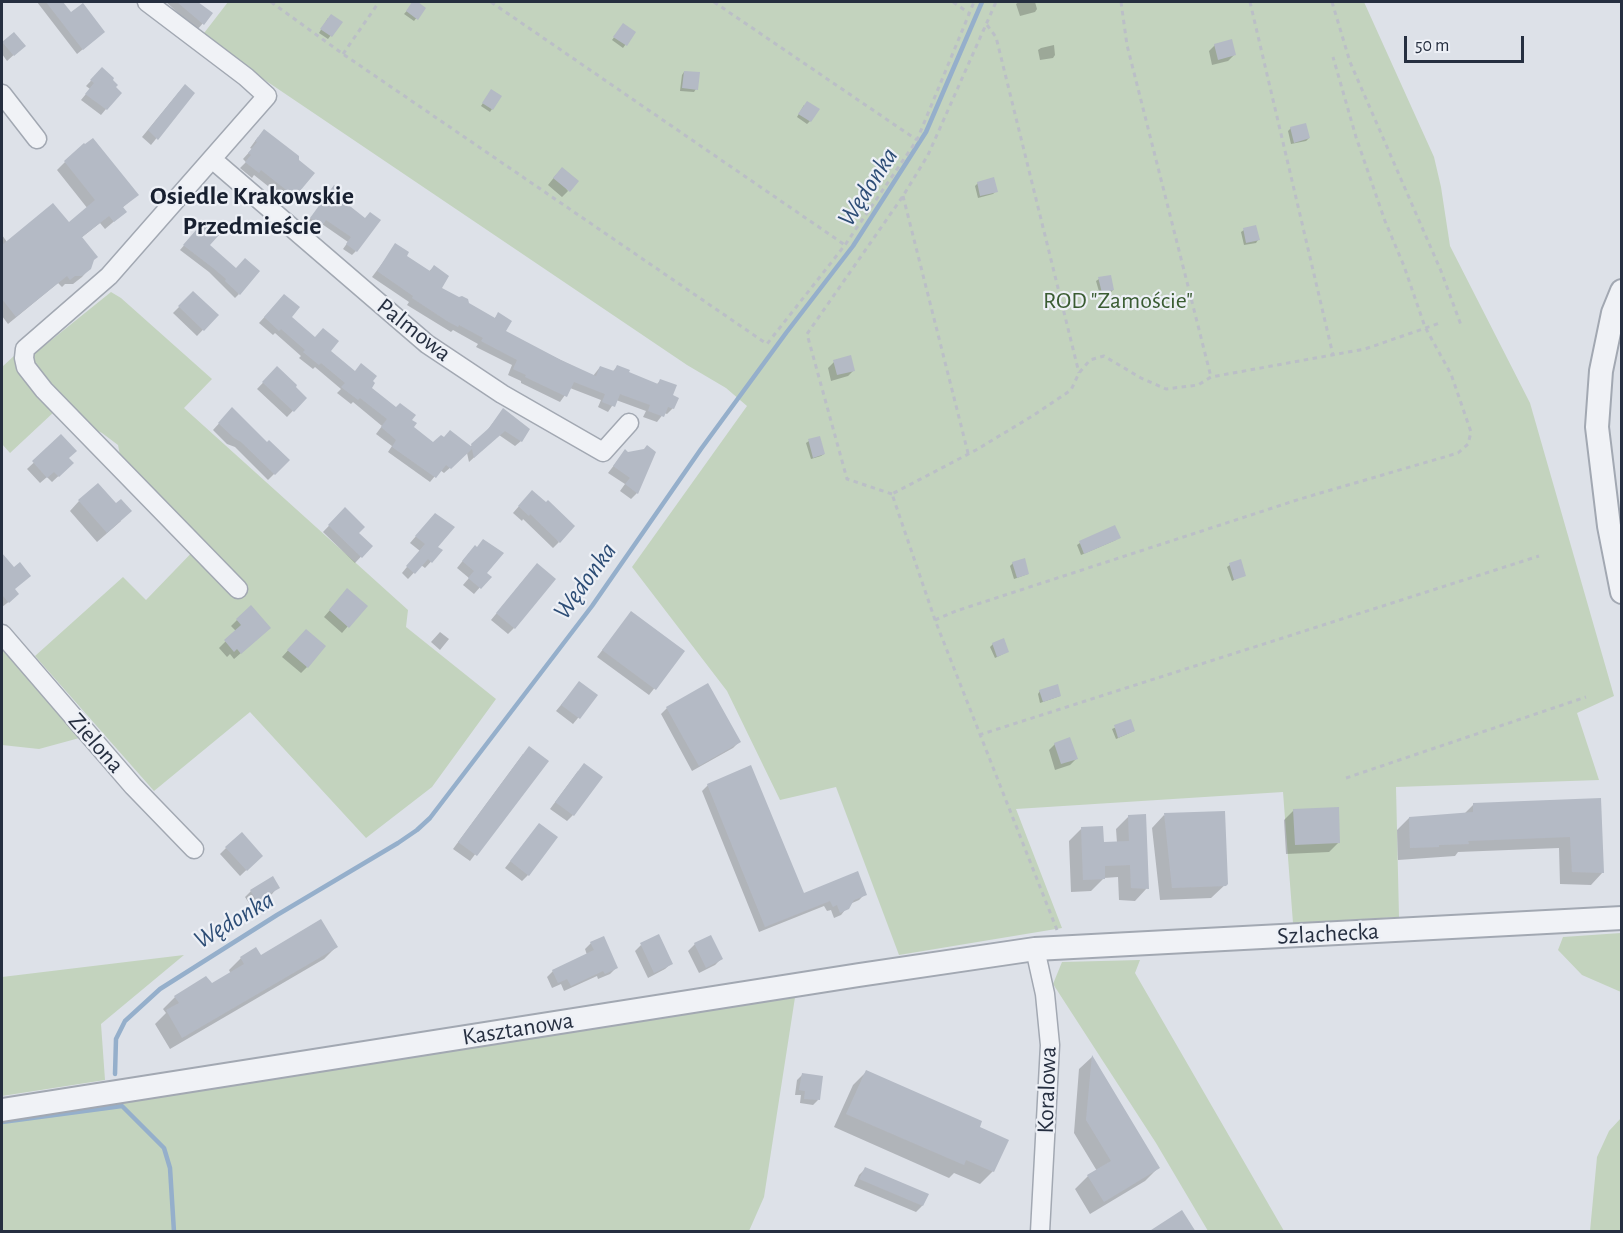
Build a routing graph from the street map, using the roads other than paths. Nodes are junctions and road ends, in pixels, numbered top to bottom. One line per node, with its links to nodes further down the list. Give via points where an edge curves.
1 (147, 2): 4 (street, via 267,96)
2 (2, 94): 3 (street)
3 (37, 139)
4 (212, 159): 6 (street, Palmowa, via 427,344 502,393 603,452); 7 (street, via 109,276 25,349 24,358 26,367 44,390)
5 (1622, 291): 8 (street, via 1600,371 1597,427)
6 (629, 423)
7 (238, 589)
8 (1622, 592)
9 (2, 634): 10 (street, Zielona, via 133,786)
10 (194, 849)
11 (1622, 918): 12 (street, Szlachecka)
12 (1035, 949): 13 (street, Kasztanowa); 14 (street, Koralowa, via 1050,1045)
13 (2, 1110)
14 (1040, 1232)

